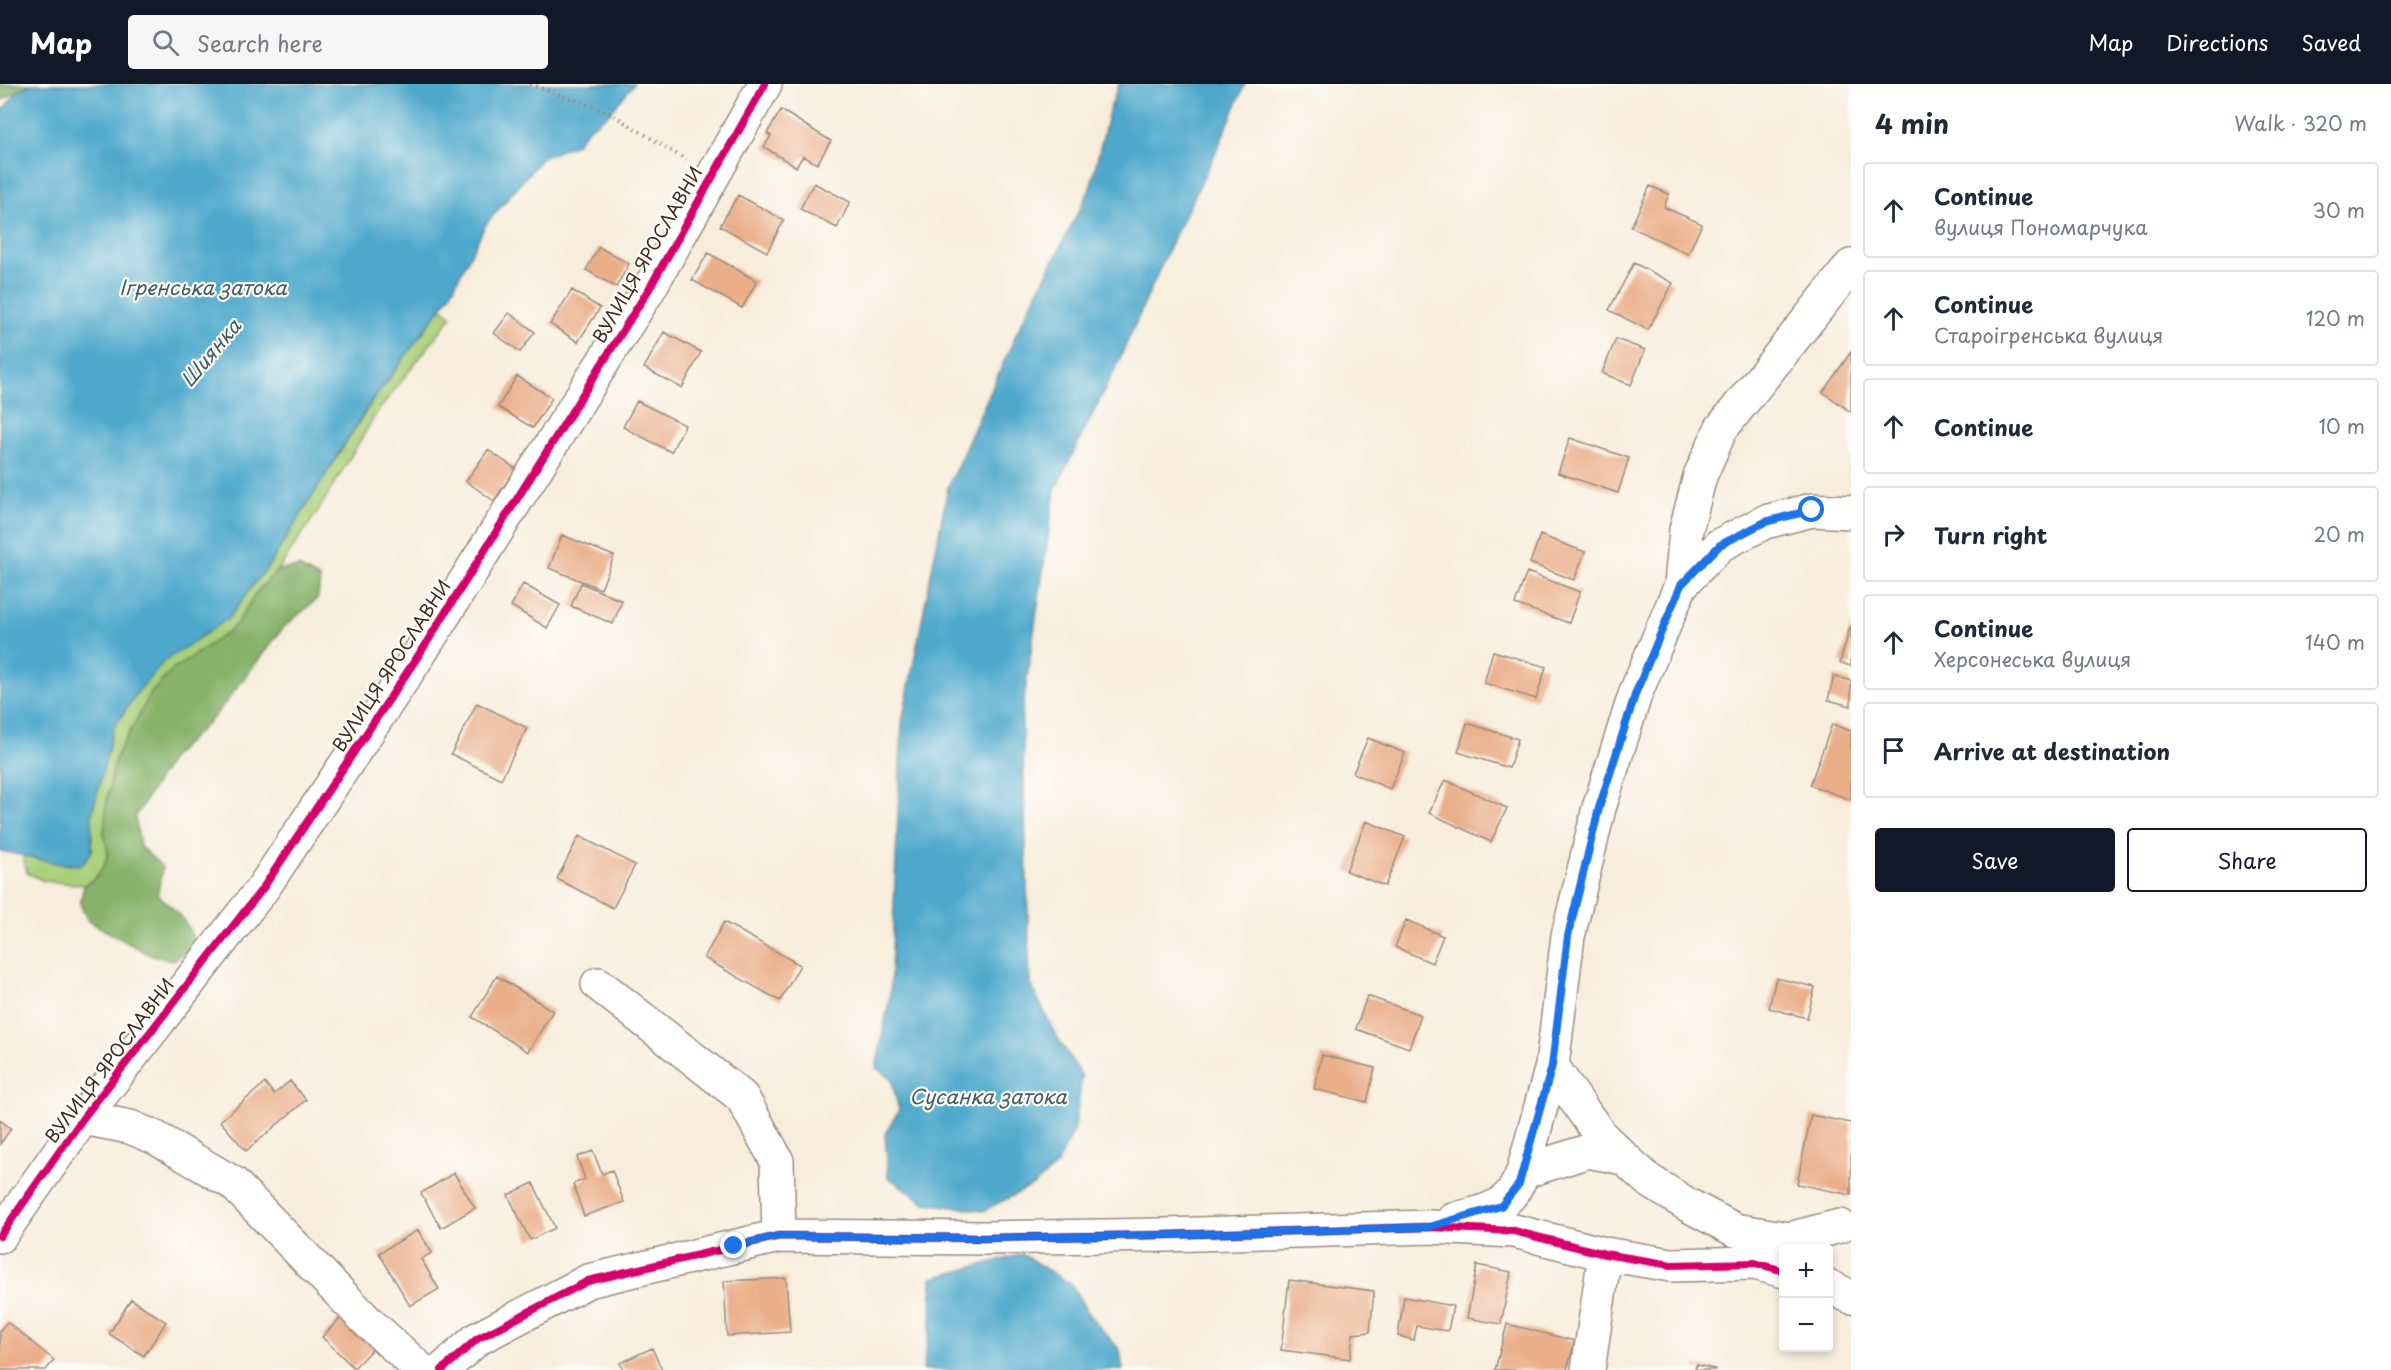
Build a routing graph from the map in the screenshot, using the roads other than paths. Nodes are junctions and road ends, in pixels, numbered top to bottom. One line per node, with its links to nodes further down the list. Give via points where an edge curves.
1 (765, 84): 7 (street, ВУЛИЦЯ ЯРОСЛАВНИ, via 649,289 414,663 263,888)
2 (1851, 266): 4 (street, via 1721,429 1700,476 1689,519)
3 (1851, 512): 4 (street, via 1812,510 1765,522 1720,545)
4 (1681, 585): 6 (street, via 1636,692 1599,808 1568,936)
5 (598, 984): 13 (street, via 742,1096 777,1161)
6 (1552, 1066): 8 (street, via 1600,1135); 9 (street)
7 (83, 1118): 12 (street, ВУЛИЦЯ ЯРОСЛАВНИ); 18 (street, via 130,1127 156,1138 233,1183)
8 (1624, 1158): 9 (street, via 1588,1151); 11 (street, via 1648,1180 1735,1230 1788,1239)
9 (1523, 1172): 10 (street, via 1519,1184 1501,1206)
10 (1429, 1227): 13 (street, via 1142,1236); 14 (street, via 1514,1231)
11 (1840, 1234)
12 (0, 1236)
13 (779, 1236): 19 (street, via 588,1281 477,1339)
14 (1605, 1254): 15 (street, via 1671,1264 1755,1263); 20 (street)
15 (1779, 1270)
16 (1833, 1288): 17 (street)
17 (1851, 1297)
18 (420, 1370)
19 (441, 1370)
20 (1588, 1370)

